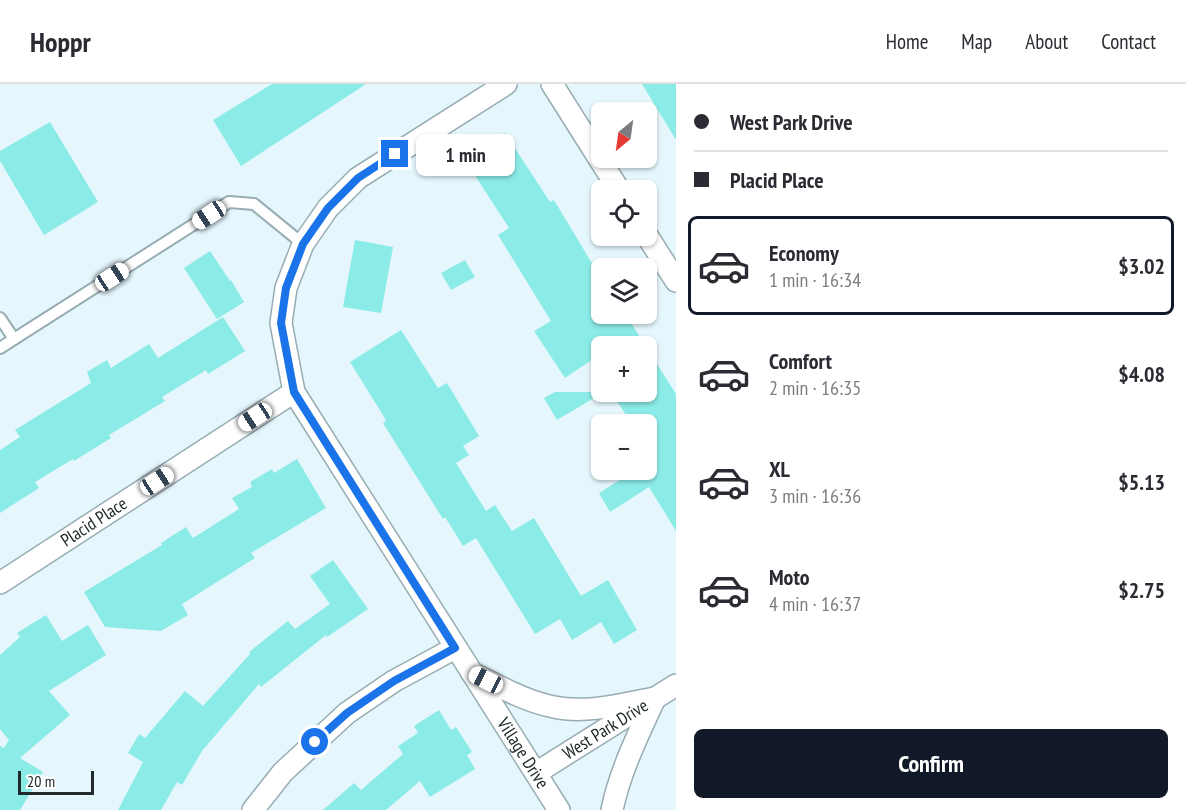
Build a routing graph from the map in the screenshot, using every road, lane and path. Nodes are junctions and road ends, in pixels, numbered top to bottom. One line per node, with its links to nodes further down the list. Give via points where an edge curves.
1 (506, 84): 4 (street, via 358,178 328,208)
2 (552, 84): 3 (street)
3 (613, 180)
4 (303, 244): 8 (lane, via 254,204 229,202); 10 (street, via 286,288 281,323)
5 (654, 246): 6 (street)
6 (676, 281)
7 (0, 318): 8 (lane)
8 (14, 339): 9 (lane)
9 (0, 348)
10 (294, 392): 11 (street, Placid Place); 12 (street, Village Drive)
11 (0, 583)
12 (455, 648): 13 (street, Village Drive); 17 (street, via 394,681 347,713 283,772)
13 (470, 672): 15 (street, via 519,697 555,707 591,709); 16 (street, Village Drive)
14 (676, 685): 15 (street, West Park Drive)
15 (655, 698): 16 (street, West Park Drive); 19 (street, via 630,753)
16 (536, 773): 18 (street, Village Drive)
17 (253, 810)
18 (559, 810)
19 (612, 810)

